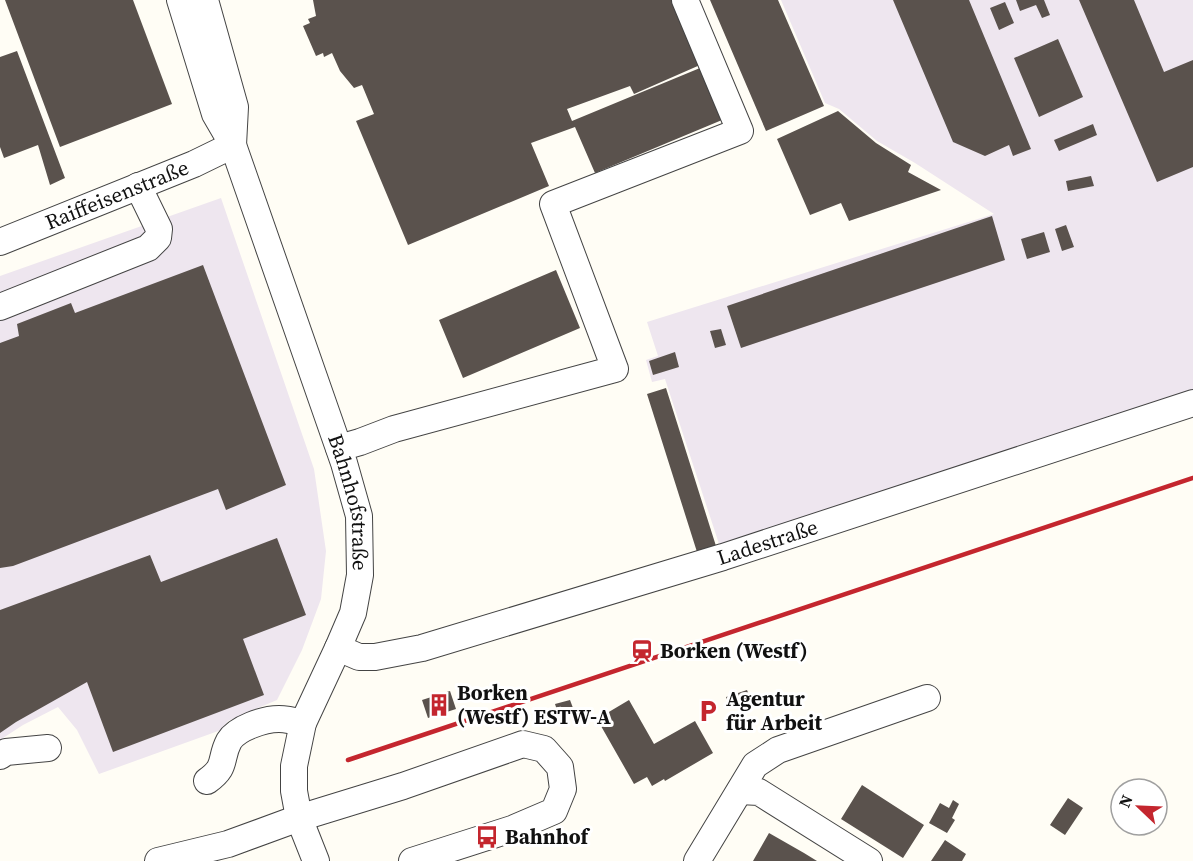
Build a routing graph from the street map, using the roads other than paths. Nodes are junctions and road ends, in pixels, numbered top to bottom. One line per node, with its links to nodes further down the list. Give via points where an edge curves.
1 (180, 0): 4 (street, via 215,114)
2 (205, 0): 4 (street, via 235,107)
3 (685, 0): 9 (street, via 740,131 553,204 615,369 394,429)
4 (233, 145): 5 (street, Raiffeisenstraße); 9 (street, Bahnhofstraße)
5 (138, 186): 6 (street, Raiffeisenstraße); 7 (street, via 159,229 158,238 148,248)
6 (0, 242)
7 (0, 307)
8 (1193, 403): 10 (street, Ladestraße, via 723,557 422,648 359,657)
9 (339, 448): 10 (street, Bahnhofstraße, via 359,516 360,575 353,613)
10 (338, 648): 12 (street, Bahnhofstraße)
11 (927, 698): 16 (street, via 778,750 755,765)
12 (303, 723): 15 (street, via 266,721 236,733 229,741 221,768); 17 (street, Bahnhofstraße, via 294,766)
13 (48, 748): 14 (street)
14 (0, 756)
15 (207, 781)
16 (740, 791): 21 (street); 22 (street, via 759,792)
17 (299, 818): 18 (street, via 228,844); 19 (street, Bahnhofstraße); 20 (street, via 523,744 544,749 560,767 563,789 554,811 512,829)
18 (158, 861)
19 (316, 861)
20 (412, 861)
21 (697, 861)
22 (869, 861)

